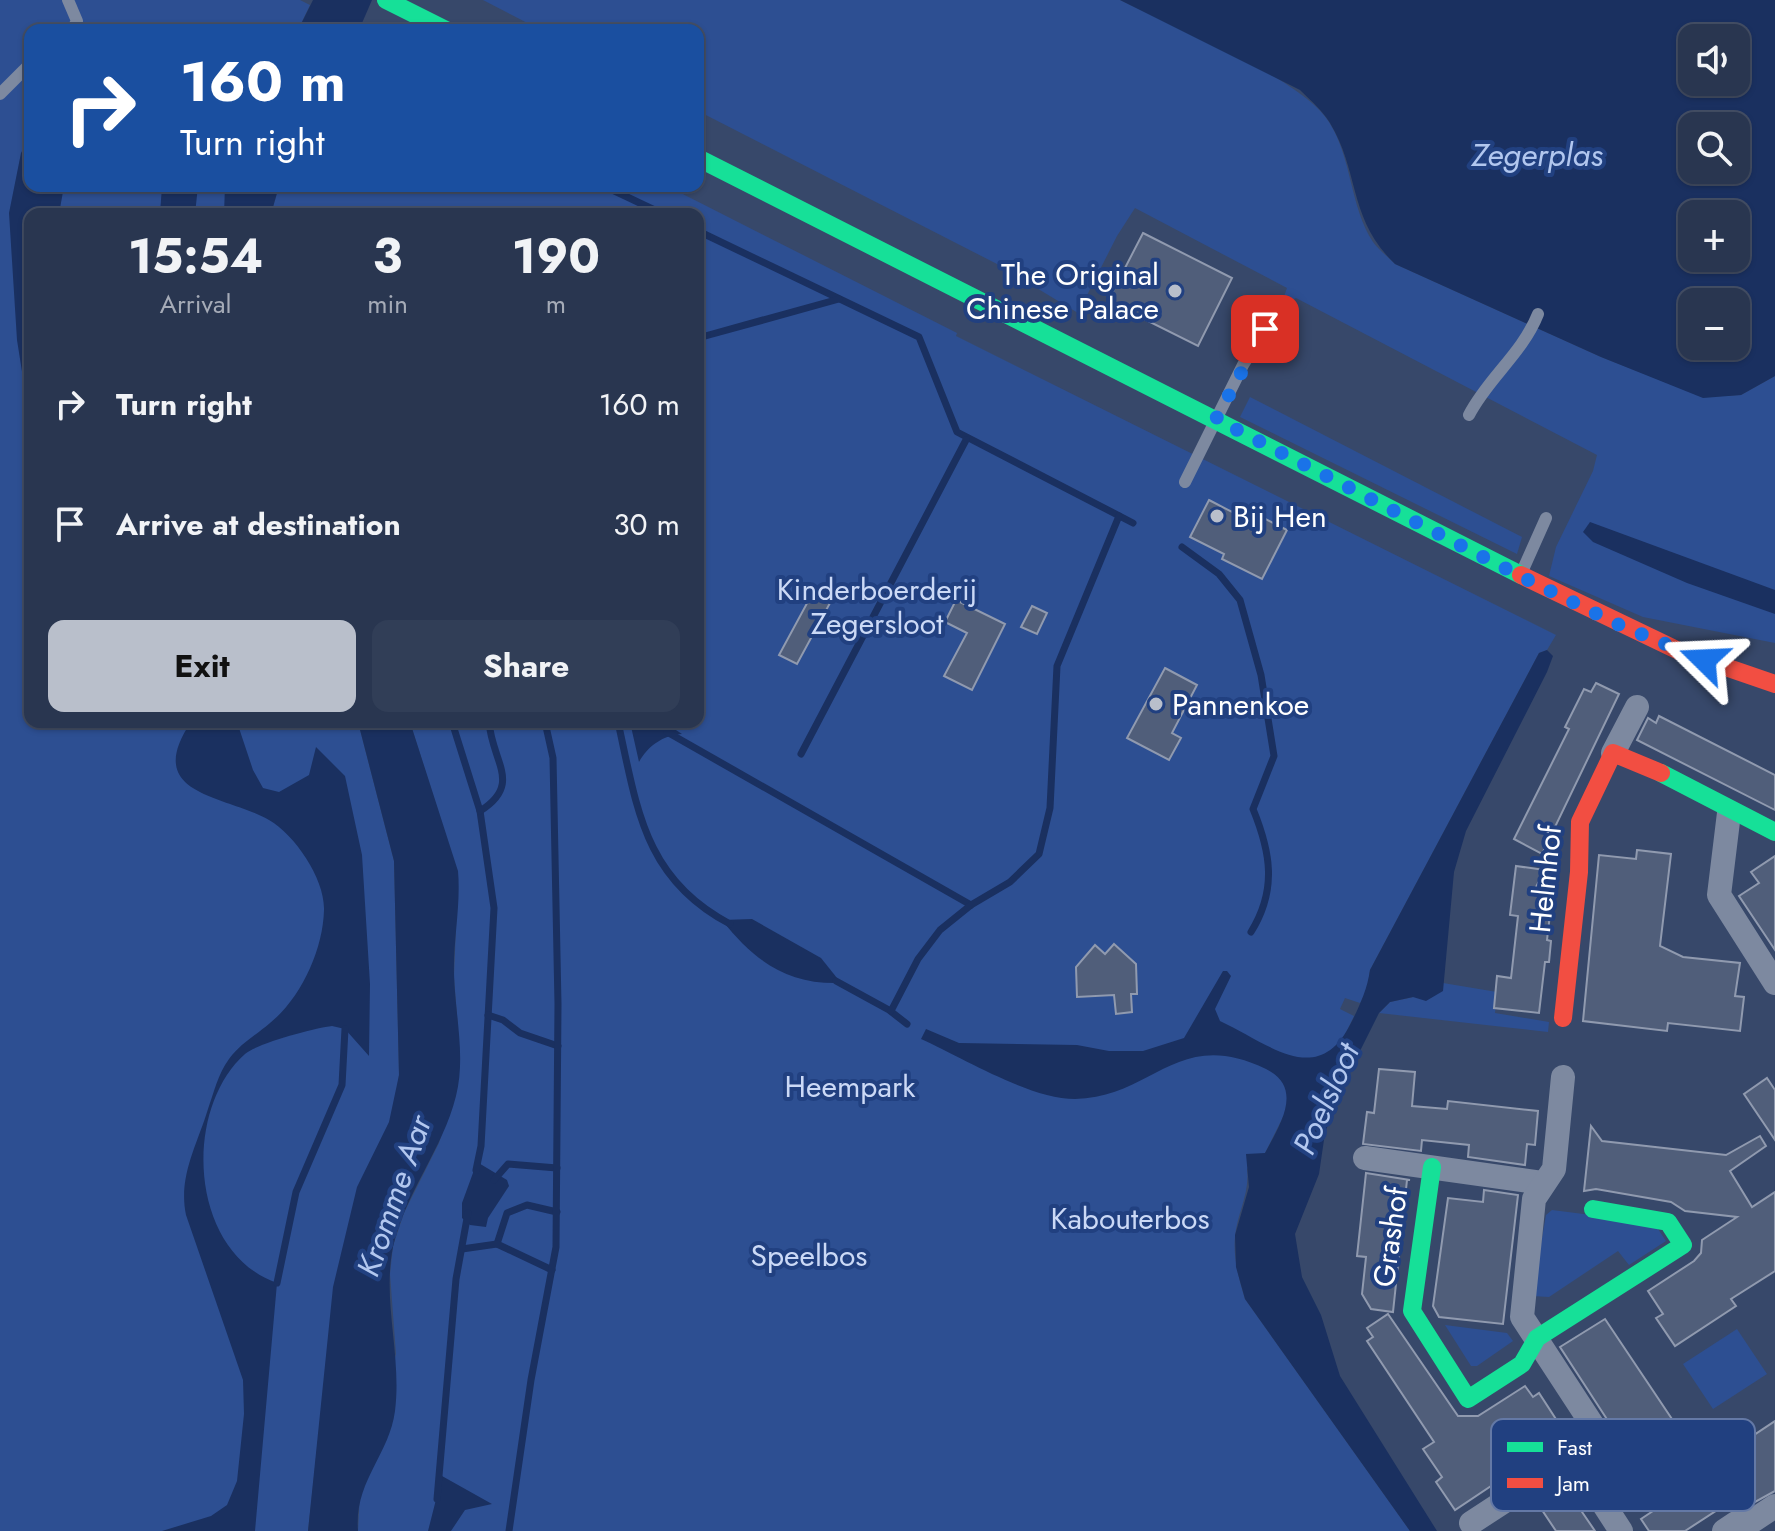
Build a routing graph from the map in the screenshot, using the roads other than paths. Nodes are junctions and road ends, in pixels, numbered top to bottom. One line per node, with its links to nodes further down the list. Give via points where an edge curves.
1 (68, 0): 3 (lane)
2 (386, 0): 4 (street)
3 (75, 24)
4 (434, 24)
5 (24, 70): 6 (lane)
6 (0, 94)
7 (704, 161): 11 (street)
8 (1538, 314): 10 (lane, via 1530,334 1480,392)
9 (1265, 329): 11 (lane)
10 (1469, 415)
11 (1216, 419): 12 (lane); 14 (street)
12 (1185, 482)
13 (1546, 518): 14 (lane)
14 (1520, 576): 15 (street, via 1679,651)
15 (1775, 684)
16 (1637, 707): 17 (street, Helmhof)
17 (1613, 753): 18 (street, via 1634,759); 21 (street, Helmhof, via 1580,822)
18 (1729, 813): 19 (street); 20 (street, via 1719,895)
19 (1775, 832)
20 (1775, 983)
21 (1563, 1018)
22 (1563, 1077): 25 (street, via 1554,1169)
23 (1365, 1158): 24 (street, Grashof)
24 (1432, 1167): 25 (street, Grashof); 27 (street, Grashof, via 1412,1311 1468,1399 1522,1364)
25 (1542, 1183): 27 (street, via 1534,1199 1522,1317)
26 (1593, 1209): 27 (street, Grashof, via 1668,1222 1683,1245)
27 (1537, 1338): 28 (street)
28 (1589, 1419)
29 (1775, 1506): 33 (street)
30 (1491, 1510): 32 (street)
31 (1608, 1511): 34 (street)
32 (1471, 1523)
33 (1754, 1526): 35 (street, via 1736,1523)
34 (1621, 1531)
35 (1724, 1531)

